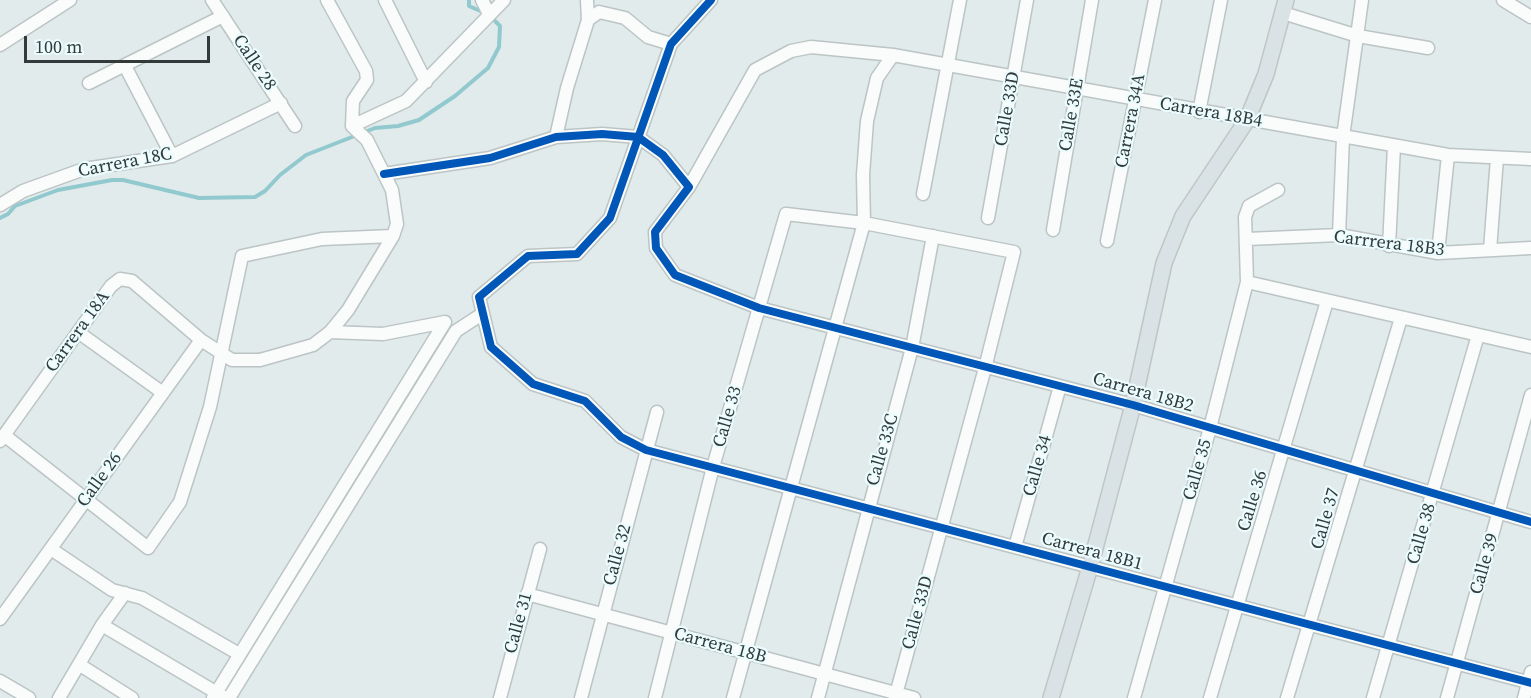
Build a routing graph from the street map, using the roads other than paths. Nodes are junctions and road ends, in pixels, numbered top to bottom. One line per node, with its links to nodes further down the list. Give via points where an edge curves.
1 (70, 0): 23 (street)
2 (212, 0): 18 (street, Calle 28)
3 (327, 0): 37 (street, via 366,71 367,80 353,101)
4 (385, 0): 29 (street)
5 (482, 0): 17 (street)
6 (504, 0): 17 (street)
7 (587, 0): 20 (street)
8 (711, 0): 22 (street)
9 (960, 0): 27 (street)
10 (1027, 0): 28 (street, Calle 33D)
11 (1092, 0): 31 (street, Calle 33E)
12 (1155, 0): 32 (street, Carrera 34A)
13 (1221, 0): 34 (street)
14 (1362, 0): 21 (street)
15 (1503, 0): 19 (street)
16 (1284, 6): 21 (street); 35 (main road, via 1266,74)
17 (489, 14): 29 (street)
18 (223, 16): 26 (street); 33 (street, Calle 28)
19 (1531, 17)
20 (588, 20): 22 (street, via 599,12 625,18 648,37); 39 (street)
21 (1358, 36): 24 (street); 40 (street)
22 (671, 44): 38 (street)
23 (0, 45)
24 (1428, 48)
25 (893, 55): 27 (street, Carrera 18B4); 47 (street, Carrera 18B4, via 812,47 791,51 755,70); 52 (street, via 877,78 867,121)
26 (125, 66): 30 (street); 43 (street)
27 (948, 66): 28 (street, Carrera 18B4); 49 (street)
28 (1013, 78): 31 (street, Carrera 18B4); 51 (street, Calle 33D)
29 (426, 82): 37 (street, via 406,101)
30 (89, 83)
31 (1077, 89): 32 (street, Carrera 18B4); 53 (street, Calle 33E)
32 (1136, 100): 34 (street, Carrera 18B4); 58 (street, Carrera 34A)
33 (281, 103): 36 (street, Calle 28); 43 (street, Carrera 18C)
34 (1199, 112): 35 (street, Carrera 18B4)
35 (1247, 120): 40 (street, Carrera 18B4); 80 (main road, via 1183,216 1164,262)
36 (295, 126)
37 (352, 126): 46 (street, via 367,140)
38 (638, 136): 39 (street); 47 (street, via 663,155); 66 (street, via 610,219 577,254 528,256 478,297)
39 (556, 137): 46 (street, via 490,158)
40 (1343, 137): 41 (street, Carrera 18B4); 54 (street)
41 (1394, 146): 42 (street, Carrera 18B4); 59 (street)
42 (1448, 155): 44 (street, Carrera 18B4); 62 (street)
43 (172, 156): 50 (street, Carrera 18C, via 84,169 23,191)
44 (1497, 158): 45 (street, Carrera 18B4); 61 (street)
45 (1531, 159)
46 (384, 174): 55 (street, via 392,190 397,224)
47 (689, 187): 65 (street, Carrera 18B2, via 655,232 656,248 675,275)
48 (1278, 190): 57 (street, Calle 35, via 1249,206)
49 (922, 194)
50 (0, 205)
51 (988, 218)
52 (864, 223): 56 (street); 65 (street, Calle 33, via 786,214); 68 (street)
53 (1053, 230)
54 (1339, 235): 57 (street, Carrrera 18B3); 59 (street, Carrrera 18B3)
55 (393, 236): 70 (street); 75 (street, via 322,239 242,256)
56 (933, 236): 74 (street, Calle 33C); 76 (street, via 1014,252)
57 (1246, 238): 63 (street, Calle 35)
58 (1107, 241)
59 (1389, 246): 62 (street, Carrrera 18B3)
60 (1531, 248): 61 (street, Carrrera 18B3)
61 (1490, 250): 62 (street, Carrrera 18B3)
62 (1438, 253)
63 (1247, 282): 64 (street); 82 (street, Calle 35)
64 (1327, 301): 67 (street); 85 (street, Calle 36)
65 (759, 308): 68 (street, Carrera 18B2); 86 (street, Calle 33)
66 (482, 314): 84 (street, Carrera 18B1, via 491,347 532,384 585,401 621,437); 117 (street, via 456,331)
67 (1401, 318): 71 (street); 87 (street, Calle 37)
68 (835, 329): 74 (street, Carrera 18B2); 88 (street)
69 (78, 332): 72 (street, Carrera 18A, via 120,279 132,281); 78 (street); 83 (street, Carrera 18A)
70 (330, 332): 75 (street, via 313,345 260,360 232,360); 110 (street, via 383,334 445,322)
71 (1478, 335): 73 (street); 89 (street, Calle 38)
72 (201, 340): 75 (street); 78 (street, Calle 26)
73 (1531, 347)
74 (912, 348): 76 (street, Carrera 18B2); 91 (street, Calle 33C)
75 (222, 354): 90 (street, via 180,502 148,548)
76 (985, 368): 77 (street, Carrera 18B2); 94 (street)
77 (1060, 386): 80 (street, Carrera 18B2); 95 (street, Calle 34)
78 (163, 393): 90 (street, Calle 26)
79 (1531, 395): 92 (street, Calle 39)
80 (1132, 405): 82 (street, Carrera 18B2); 98 (main road)
81 (657, 412): 84 (street, Calle 32)
82 (1210, 428): 85 (street, Carrera 18B2); 99 (street, Calle 35)
83 (2, 438): 90 (street)
84 (646, 450): 86 (street, Carrera 18B1); 103 (street, Calle 32)
85 (1284, 450): 87 (street, Carrera 18B2); 102 (street, Calle 36)
86 (713, 467): 88 (street, Carrera 18B1); 107 (street, Calle 33)
87 (1355, 471): 89 (street, Carrera 18B2); 106 (street, Calle 37)
88 (791, 488): 91 (street, Carrera 18B1); 109 (street)
89 (1434, 494): 92 (street, Carrera 18B2); 108 (street, Calle 38)
90 (87, 499): 96 (street, Calle 26)
91 (867, 508): 94 (street, Carrera 18B1); 113 (street, Calle 33C)
92 (1500, 513): 93 (street, Carrera 18B2); 111 (street, Calle 39)
93 (1531, 522)
94 (941, 528): 95 (street, Carrera 18B1); 116 (street, Calle 33D)
95 (1015, 547): 98 (street, Carrera 18B1)
96 (51, 549): 100 (street, via 112,590); 104 (street, Calle 26)
97 (540, 549): 101 (street, Calle 31)
98 (1090, 567): 99 (street, Carrera 18B1); 127 (main road)
99 (1165, 587): 102 (street, Carrera 18B1); 128 (street, Calle 35)
100 (125, 593): 105 (street); 110 (street, via 142,598)
101 (527, 594): 103 (street, Carrera 18B); 121 (street, Calle 31)
102 (1237, 606): 106 (street, Carrera 18B1); 129 (street, Calle 36)
103 (602, 614): 107 (street, Carrera 18B); 122 (street, Calle 32)
104 (0, 619)
105 (102, 625): 112 (street); 117 (street)
106 (1310, 625): 108 (street, Carrera 18B1); 130 (street, Calle 37)
107 (671, 633): 109 (street, Carrera 18B); 123 (street, Calle 33)
108 (1389, 645): 111 (street, Carrera 18B1); 131 (street, Calle 38)
109 (746, 653): 113 (street, Carrera 18B); 124 (street)
110 (239, 654): 117 (street)
111 (1456, 663): 114 (street, Carrera 18B1); 132 (street, Calle 39)
112 (80, 664): 119 (street); 120 (street)
113 (825, 674): 116 (street, Carrera 18B); 125 (street, Calle 33C)
114 (1530, 679): 133 (street)
115 (0, 681): 118 (street)
116 (895, 696): 126 (street, Carrera 18B)
117 (221, 697)
118 (29, 698)
119 (58, 698)
120 (132, 698)
121 (500, 698)
122 (581, 698)
123 (655, 698)
124 (733, 698)
125 (818, 698)
126 (914, 698)
127 (1051, 698)
128 (1134, 698)
129 (1210, 698)
130 (1287, 698)
131 (1373, 698)
132 (1447, 698)
133 (1524, 698)

